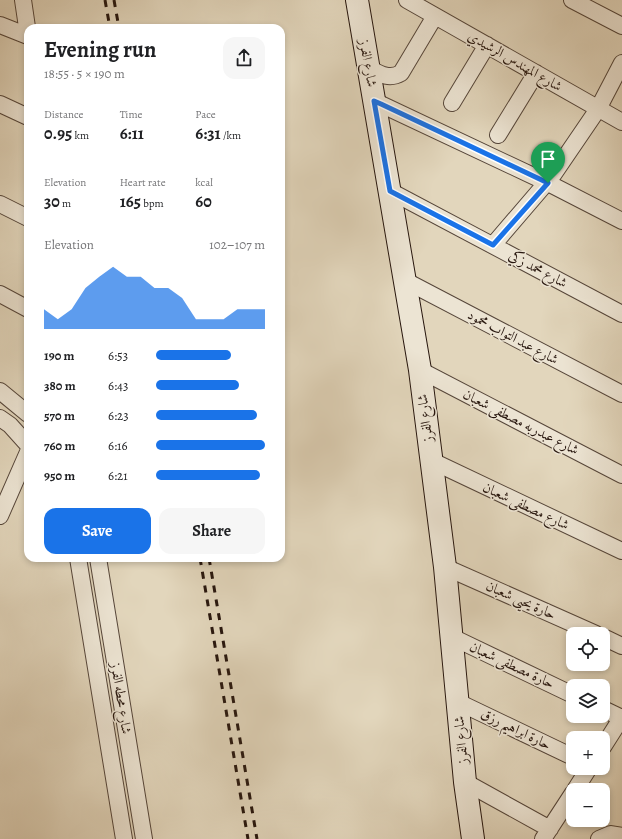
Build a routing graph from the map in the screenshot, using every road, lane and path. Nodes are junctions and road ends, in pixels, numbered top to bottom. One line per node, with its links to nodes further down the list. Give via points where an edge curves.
1 (23, 0): 6 (street)
2 (357, 0): 12 (street, شارع الفرز)
3 (407, 0): 5 (street, شارع المهندس الرشيدي)
4 (572, 0): 8 (street)
5 (435, 16): 10 (street, شارع المهندس الرشيدي); 12 (street, via 401,74 387,77)
6 (26, 24)
7 (0, 25): 9 (street)
8 (622, 26)
9 (24, 34)
10 (487, 45): 13 (street, شارع المهندس الرشيدي); 15 (street)
11 (622, 63): 17 (street)
12 (369, 68): 14 (street, شارع الفرز)
13 (536, 73): 17 (street, شارع المهندس الرشيدي); 20 (street)
14 (374, 101): 21 (street); 22 (street, شارع الفرز)
15 (452, 103)
16 (0, 104): 18 (street)
17 (598, 109): 19 (street, شارع المهندس الرشيدي); 21 (street)
18 (24, 115)
19 (622, 122)
20 (498, 135)
21 (548, 183): 25 (street); 26 (street)
22 (390, 191): 26 (street, شارع محمد زكي); 27 (street, شارع الفرز)
23 (0, 204): 24 (street)
24 (24, 216)
25 (622, 221)
26 (493, 245): 30 (street, شارع محمد زكي)
27 (404, 280): 31 (street, شارع الفرز); 33 (street, شارع عبد التواب محمود)
28 (0, 294): 29 (street)
29 (24, 307)
30 (622, 314)
31 (420, 370): 37 (street, شارع الفرز); 39 (street, شارع عبدربه مصطفى شعبان)
32 (0, 392): 34 (street)
33 (622, 394)
34 (24, 411)
35 (0, 418): 36 (street)
36 (24, 441)
37 (430, 460): 41 (street, شارع مصطفى شعبان); 44 (street, شارع الفرز)
38 (24, 461): 40 (street)
39 (622, 475)
40 (0, 516)
41 (622, 551)
42 (79, 562): 50 (street, شارع محطه الفرز)
43 (99, 562): 49 (street, شارع محطه الفرز)
44 (445, 567): 45 (street, حارة يحيى شعبان); 46 (street, شارع الفرز)
45 (580, 627)
46 (450, 636): 51 (street, حارة مصطفى شعبان); 52 (street, شارع الفرز)
47 (610, 640): 48 (street)
48 (622, 646)
49 (118, 684): 50 (street); 62 (street, شارع محطه الفرز)
50 (99, 688): 61 (street, شارع محطه الفرز)
51 (566, 692)
52 (458, 702): 56 (street, حارة ابراهيم رزق); 57 (street, شارع الفرز)
53 (610, 715): 54 (street)
54 (620, 723): 55 (street)
55 (610, 737)
56 (566, 754)
57 (465, 782): 59 (street); 63 (street, شارع الفرز)
58 (566, 804): 59 (street)
59 (547, 834)
60 (622, 836): 64 (street, via 611,834)
61 (124, 839)
62 (144, 839)
63 (473, 839)
64 (599, 839)

